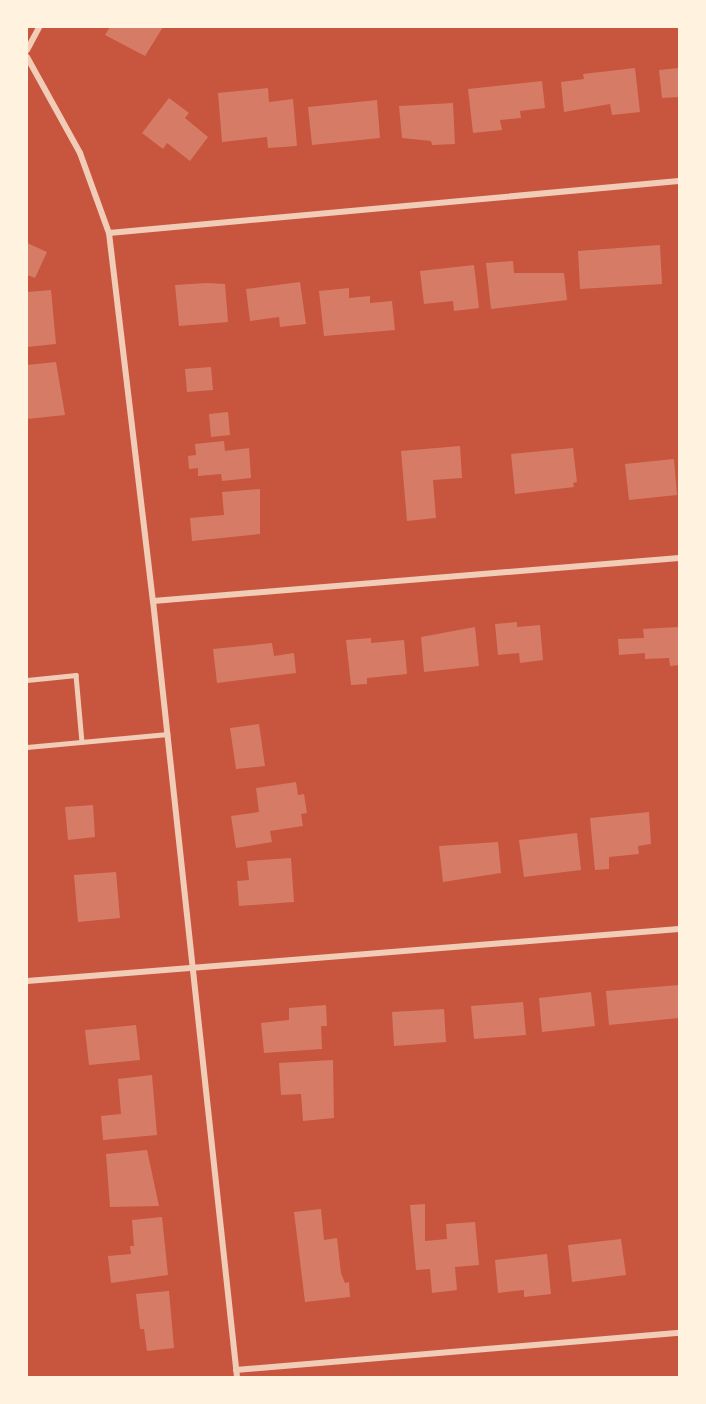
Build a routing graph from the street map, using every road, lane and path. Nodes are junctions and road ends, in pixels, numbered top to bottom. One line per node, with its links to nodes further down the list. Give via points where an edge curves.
1 (39, 27): 2 (street)
2 (27, 50)
3 (27, 57): 5 (street, via 80,153)
4 (679, 181): 5 (street)
5 (109, 234): 7 (street)
6 (679, 558): 7 (street)
7 (153, 601): 9 (street)
8 (27, 680): 10 (lane, via 76,675)
9 (168, 734): 10 (lane); 13 (street)
10 (82, 742): 11 (lane)
11 (27, 747)
12 (679, 929): 13 (street)
13 (192, 967): 14 (street); 16 (street)
14 (27, 981)
15 (679, 1333): 16 (street)
16 (236, 1373)

